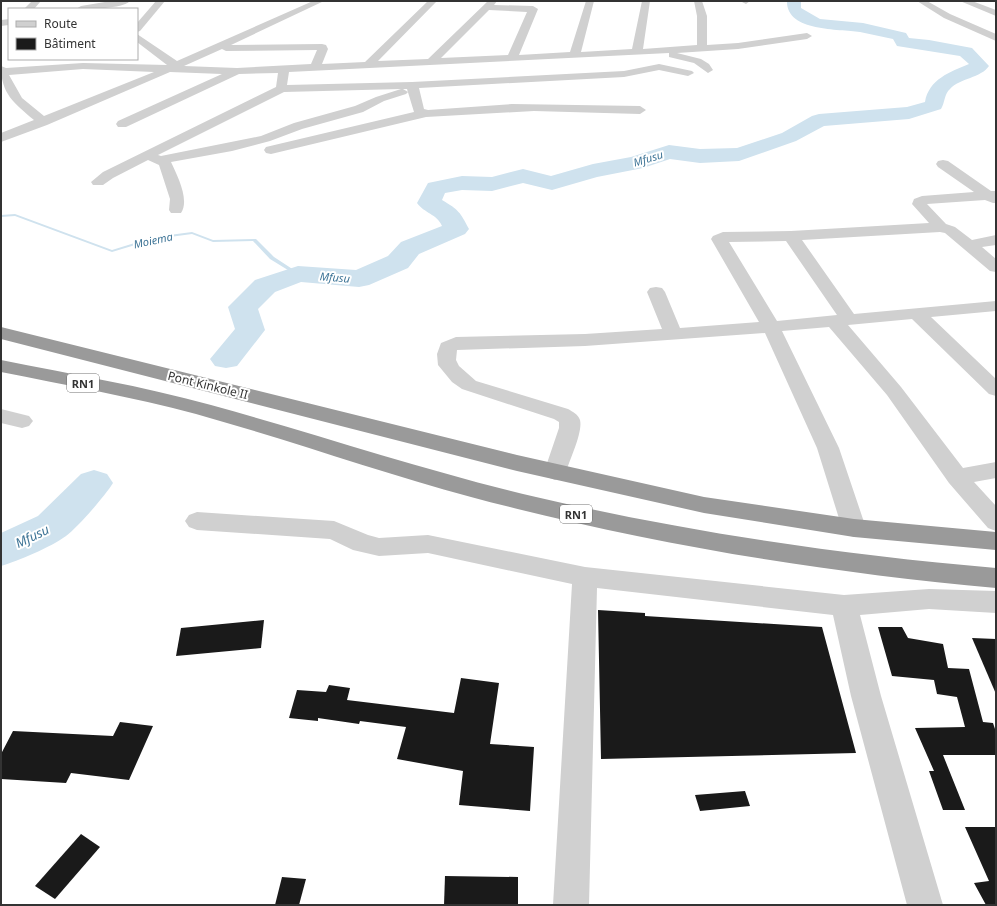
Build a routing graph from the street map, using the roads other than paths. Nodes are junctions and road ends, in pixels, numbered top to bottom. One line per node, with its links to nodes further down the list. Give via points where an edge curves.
1 (38, 1): 14 (street)
2 (126, 1): 13 (street)
3 (161, 1): 17 (street)
4 (433, 1): 31 (street)
5 (590, 1): 27 (street)
6 (646, 1): 26 (street)
7 (698, 1): 24 (street, via 702,16)
8 (921, 1): 20 (street)
9 (964, 1): 16 (street)
10 (290, 2): 11 (street)
11 (315, 3): 23 (street)
12 (489, 4): 28 (street, via 533,9); 29 (street)
13 (96, 5): 15 (street)
14 (30, 8)
15 (85, 8)
16 (996, 13)
17 (138, 28)
18 (807, 36): 24 (street, via 738,46)
19 (138, 38): 21 (street)
20 (996, 38)
21 (148, 45): 22 (street); 32 (street)
22 (138, 46)
23 (217, 48): 32 (street); 33 (street, via 322,47 324,49)
24 (702, 48): 25 (street)
25 (657, 51): 26 (street); 35 (street, via 699,62)
26 (637, 52): 27 (street)
27 (575, 54): 28 (street)
28 (512, 58): 29 (street)
29 (432, 61): 31 (street)
30 (82, 63): 32 (street); 36 (street)
31 (369, 64): 33 (street)
32 (173, 67): 37 (street); 43 (street)
33 (315, 67): 34 (street)
34 (284, 69): 37 (street); 40 (street)
35 (708, 70)
36 (2, 71): 43 (street, via 18,100)
37 (237, 71): 44 (street)
38 (688, 73): 39 (street, via 659,67 624,74)
39 (413, 87): 40 (street); 42 (street); 48 (street, via 359,110 298,126 268,138)
40 (282, 88): 47 (street)
41 (640, 110): 42 (street, via 493,108)
42 (422, 114): 46 (street)
43 (43, 122): 45 (street)
44 (122, 124)
45 (1, 138)
46 (254, 154)
47 (147, 156): 48 (street); 50 (street, via 108,174)
48 (162, 160): 52 (street, via 177,199)
49 (943, 164): 51 (street)
50 (98, 182)
51 (994, 197): 53 (street, via 919,202)
52 (176, 210)
53 (941, 227): 54 (street); 56 (street, via 950,230)
54 (791, 236): 61 (street); 62 (street, via 719,239)
55 (996, 240): 56 (street)
56 (969, 245): 57 (street)
57 (996, 267)
58 (656, 292): 64 (street)
59 (996, 306): 60 (street)
60 (917, 314): 61 (street); 66 (street)
61 (842, 320): 62 (street); 71 (street)
62 (771, 327): 64 (street); 74 (street, via 828,448)
63 (1, 333): 70 (highway, Pont Kinkole II / RN1)
64 (673, 333): 70 (street, via 585,340 456,343 448,347 444,356 447,363 459,378 469,384 561,414 569,419 570,428)
65 (1, 366): 77 (highway, Pont Kinkole II / RN1, via 166,400 472,489 696,540 897,569)
66 (996, 390)
67 (1, 416): 68 (street)
68 (22, 421)
69 (996, 470): 71 (street)
70 (555, 472): 74 (highway, RN1, via 704,505)
71 (957, 477): 73 (street)
72 (197, 521): 76 (street, via 334,530 362,543 379,547 428,544)
73 (996, 522)
74 (854, 528): 75 (highway, RN1)
75 (996, 541)
76 (585, 577): 79 (street); 80 (street)
77 (996, 578)
78 (996, 602): 79 (street, via 929,599)
79 (844, 606): 81 (street, via 866,696)
80 (571, 905)
81 (925, 905)

